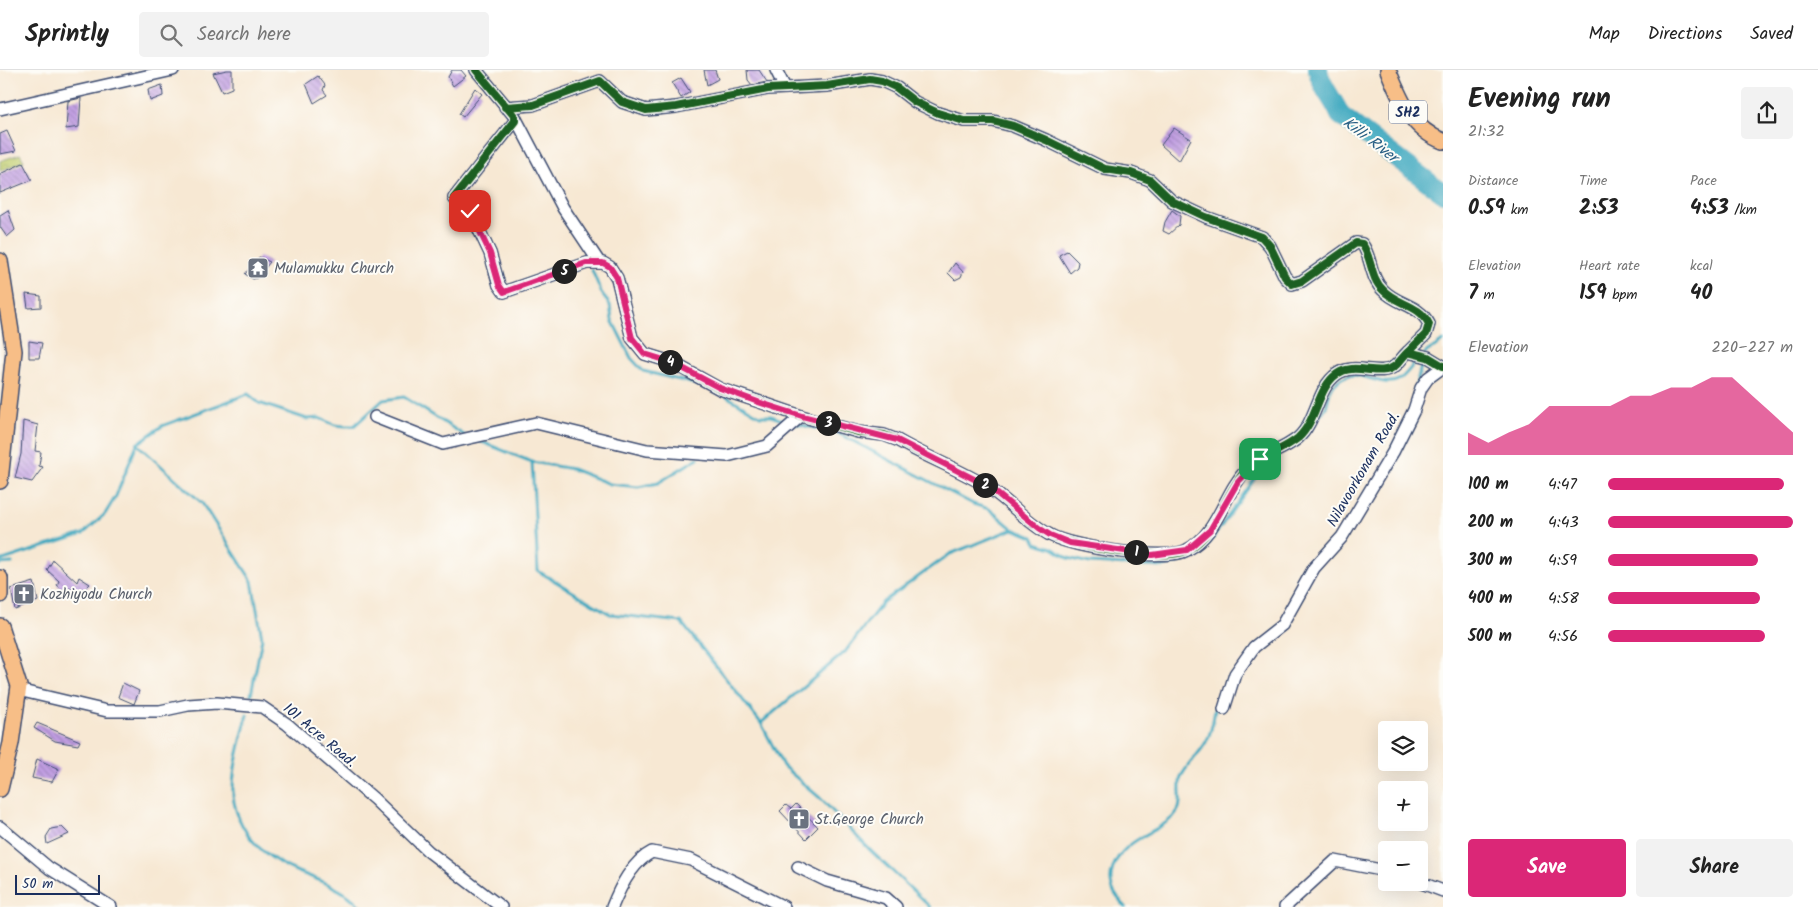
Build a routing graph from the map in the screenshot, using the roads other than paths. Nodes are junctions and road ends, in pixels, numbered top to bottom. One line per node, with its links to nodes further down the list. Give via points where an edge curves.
1 (173, 70): 7 (street)
2 (476, 70): 6 (street)
3 (776, 70): 5 (street)
4 (1388, 70): 9 (main road, SH2, via 1413,121 1431,137)
5 (785, 88): 6 (street, via 646,110 622,102 600,81 533,105); 12 (street, via 877,80 944,115 964,121 993,121 1012,126 1105,170 1131,173 1150,180 1177,204 1262,237 1292,284 1302,281 1334,256 1359,242 1367,251 1380,288 1420,311 1429,324 1426,334)
6 (505, 107): 8 (street)
7 (0, 109)
8 (514, 117): 11 (street, via 563,208); 11 (street, via 507,134 482,160 454,198 470,211 490,253 501,289 504,292 569,268)
9 (1443, 141)
10 (0, 261): 16 (main road, via 14,351)
11 (599, 262): 14 (street, via 610,267 617,278 632,338 645,354 671,362 720,388)
12 (1408, 352): 13 (street, via 1424,356); 14 (street, via 1395,366 1386,369 1349,368 1337,374 1325,388 1300,436 1246,471 1210,530 1187,550 1178,553 1152,555 1108,550 1058,538 1025,517 994,491 897,440)
13 (1443, 367): 22 (street, Nilavoorkonam Road., via 1421,388 1393,452 1342,537 1314,568 1282,625 1254,647 1235,674)
14 (802, 416): 15 (street, via 767,446 727,456 647,450 536,423 443,444)
15 (375, 417)
16 (0, 481)
17 (0, 578): 18 (main road)
18 (0, 584): 19 (main road)
19 (0, 594)
20 (0, 626): 21 (main road)
21 (18, 690): 23 (main road); 30 (street, 101 Acre Road., via 107,711 160,711 218,703 262,707 374,799 428,851)
22 (1224, 709)
23 (0, 789)
24 (0, 827): 29 (street, via 49,868)
25 (798, 867): 33 (street, via 827,882 886,898)
26 (1378, 869): 34 (street, via 1335,861)
27 (1428, 886): 28 (street)
28 (1443, 892)
29 (111, 907)
30 (501, 907)
31 (612, 907): 32 (street, via 633,869 652,852 691,860)
32 (784, 907)
33 (896, 907)
34 (1285, 907)

